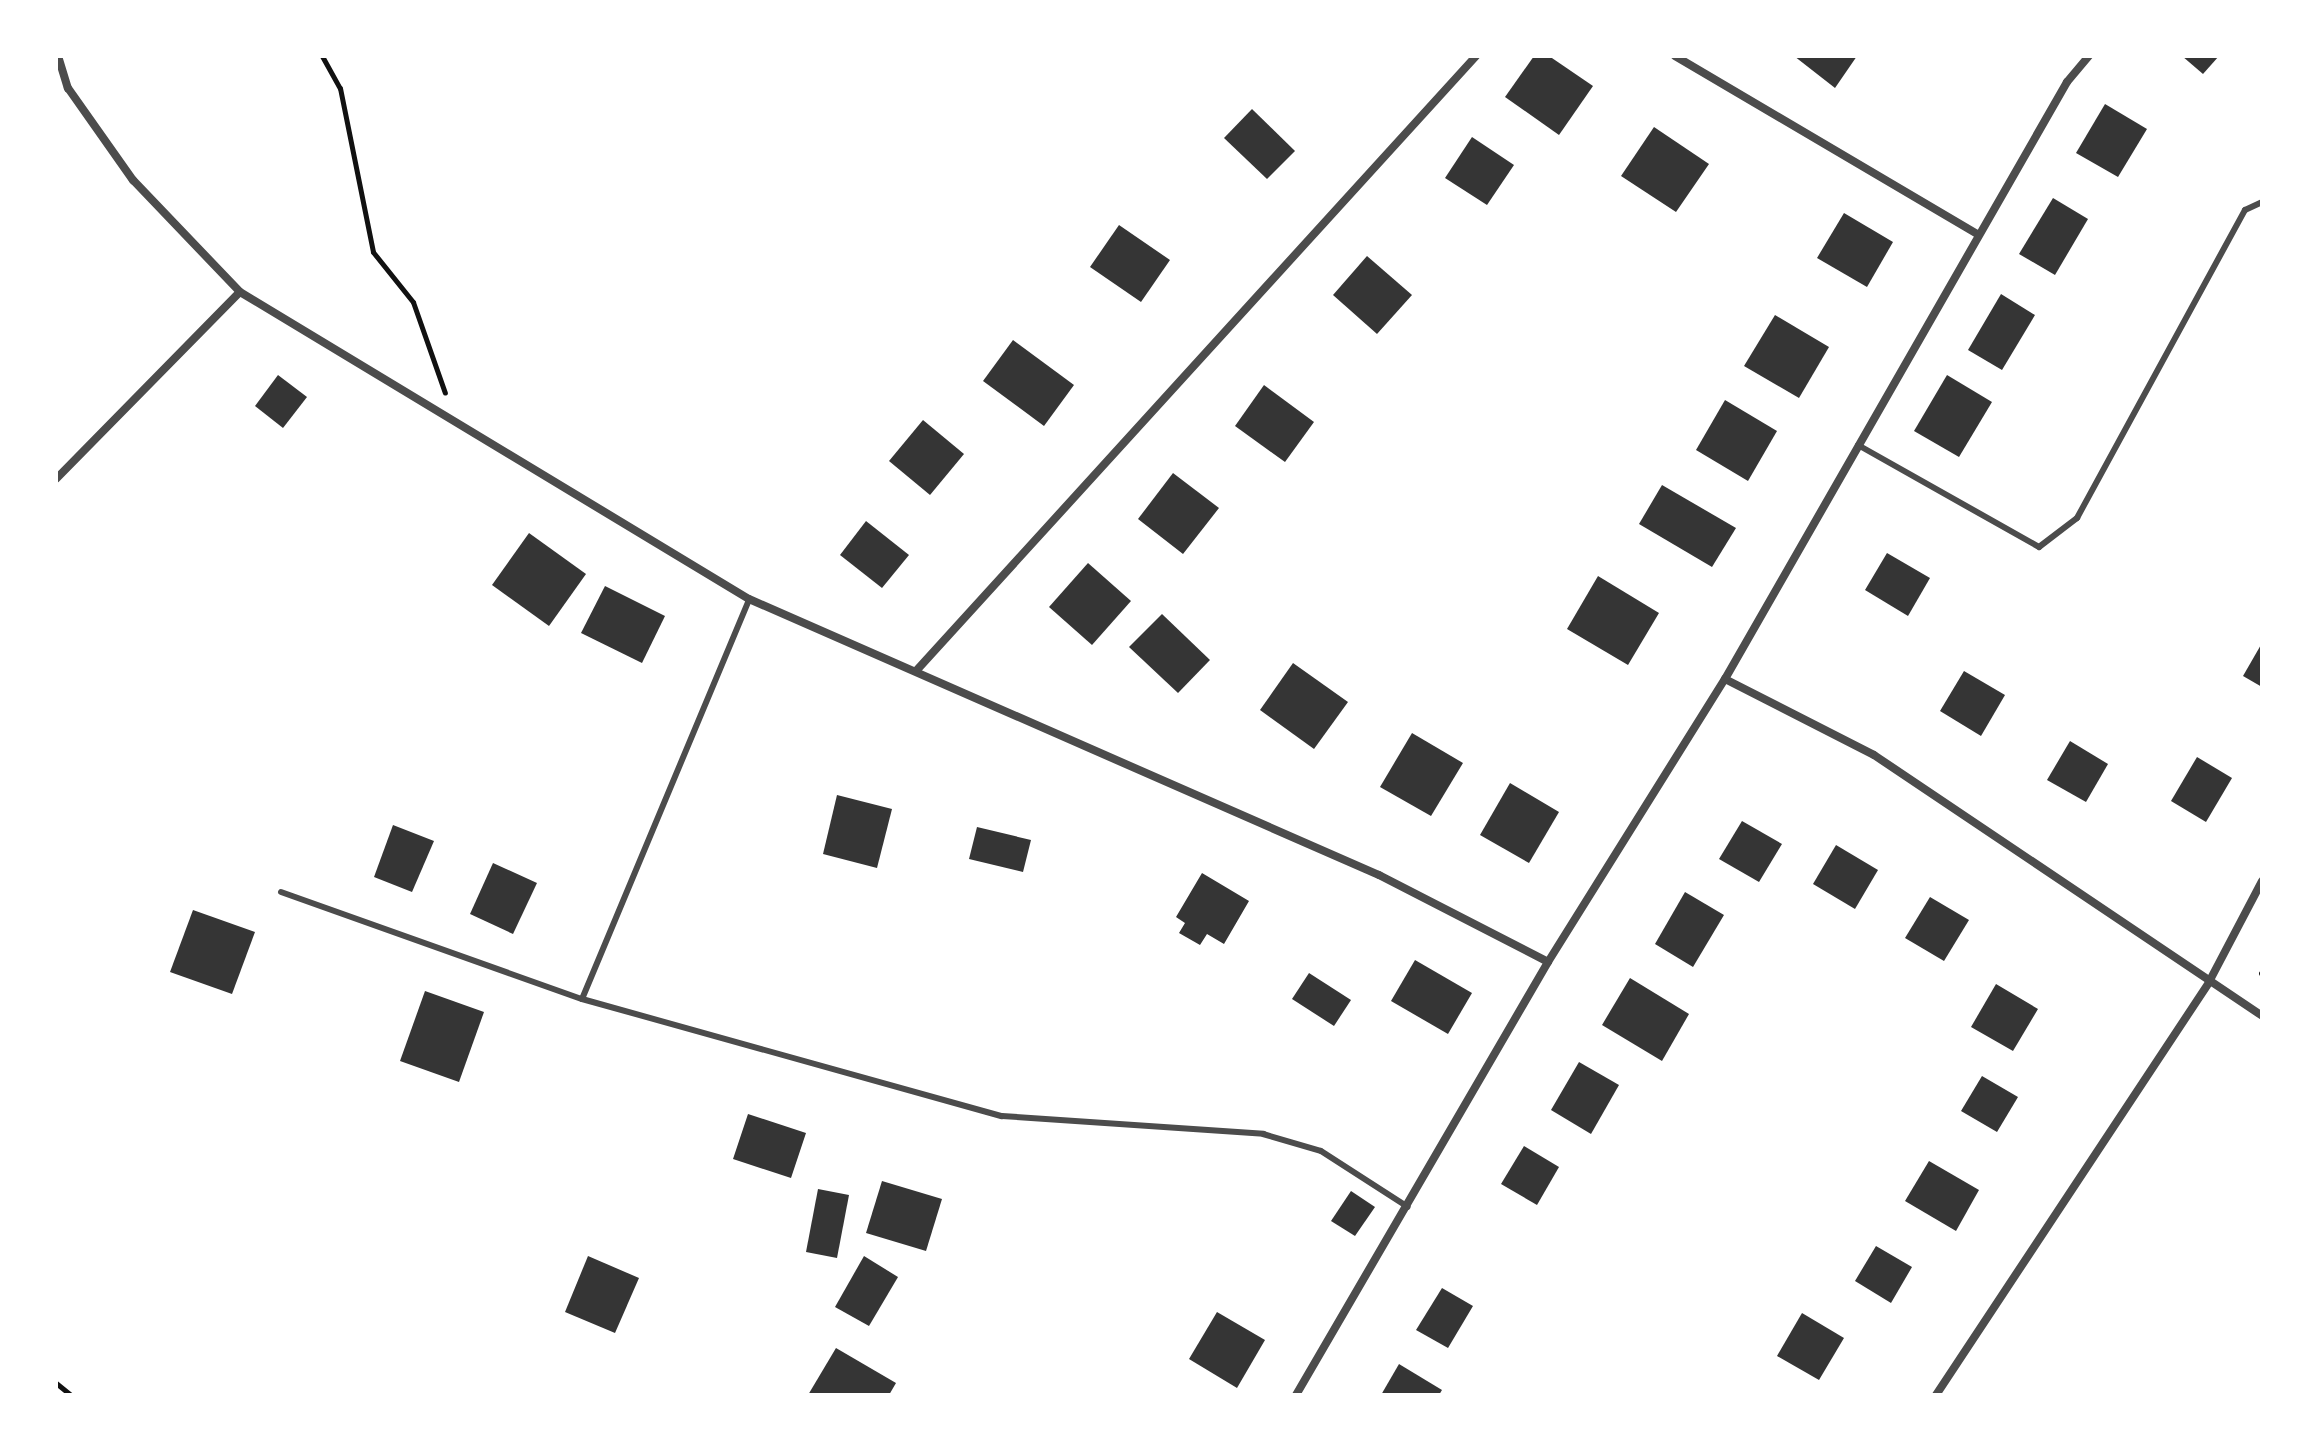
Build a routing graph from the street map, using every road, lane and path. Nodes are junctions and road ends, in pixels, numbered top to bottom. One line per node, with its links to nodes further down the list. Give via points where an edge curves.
1 (58, 56): 8 (street, via 68,88 133,180)
2 (322, 56): 9 (path, via 340,88 373,252 413,302)
3 (1476, 56): 13 (street)
4 (1675, 56): 7 (street)
5 (2089, 56): 7 (street, via 2067,82)
6 (2262, 202): 10 (lane, via 2245,210 2077,518 2039,547)
7 (1977, 234): 10 (street)
8 (240, 292): 9 (street); 11 (street)
9 (453, 417): 12 (street)
10 (1858, 445): 14 (street)
11 (56, 479)
12 (749, 599): 13 (street); 19 (lane)
13 (916, 671): 17 (street, via 1379,875)
14 (1725, 679): 17 (street); 18 (street, via 1874,755)
15 (2262, 881): 18 (street)
16 (281, 892): 19 (lane)
17 (1548, 962): 21 (street)
18 (2209, 982): 20 (street); 25 (street)
19 (582, 999): 21 (lane, via 1002,1116 1263,1134 1321,1151)
20 (2262, 1016)
21 (1408, 1207): 24 (street)
22 (56, 1383): 23 (path)
23 (71, 1395)
24 (1296, 1395)
25 (1936, 1395)

